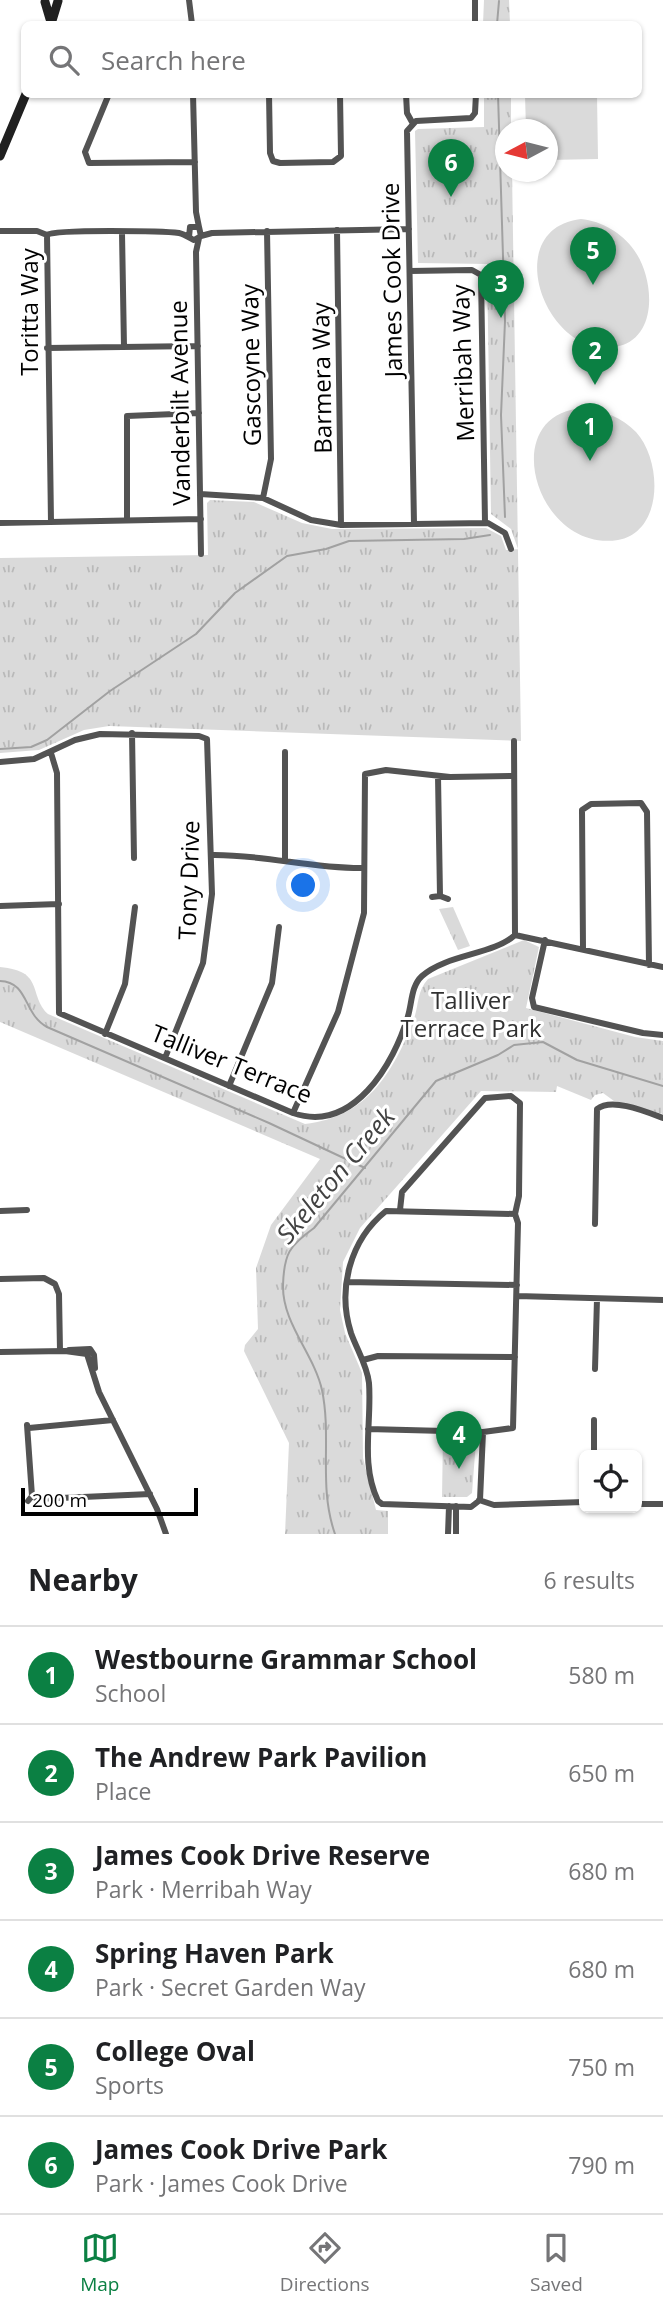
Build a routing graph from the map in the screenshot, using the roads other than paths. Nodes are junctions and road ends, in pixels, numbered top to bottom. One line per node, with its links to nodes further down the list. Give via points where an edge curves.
1 (58, 0): 4 (street, via 52,4); 7 (street)
2 (191, 0): 5 (street)
3 (475, 0): 8 (street)
4 (43, 1): 6 (street)
5 (192, 20)
6 (50, 21)
7 (52, 21)
8 (475, 21)
9 (24, 98): 17 (street)
10 (106, 98): 19 (street, via 86,148 86,160 95,164)
11 (193, 98): 19 (street, Vanderbilt Avenue)
12 (269, 98): 13 (street, via 270,153 273,161 280,163 341,156)
13 (340, 98)
14 (406, 98): 16 (street, James Cook Drive)
15 (476, 98): 16 (street, via 471,118)
16 (412, 122): 22 (street, James Cook Drive, via 407,131)
17 (3, 141): 18 (street)
18 (0, 156)
19 (195, 162): 20 (street, Vanderbilt Avenue)
20 (196, 212): 21 (street, Vanderbilt Avenue); 28 (street, Vanderbilt Avenue)
21 (189, 228): 27 (street, Toritta Way); 28 (street)
22 (409, 229): 23 (street, Toritta Way); 30 (street, James Cook Drive)
23 (337, 230): 24 (street, Toritta Way); 42 (street, Barmera Way)
24 (267, 231): 28 (street, Toritta Way); 36 (street, Gascoyne Way, via 271,459)
25 (0, 232): 29 (street)
26 (122, 233): 27 (street, Toritta Way); 29 (street, Toritta Way, via 56,231); 32 (street)
27 (178, 233): 28 (street, Toritta Way)
28 (197, 234): 31 (street, Vanderbilt Avenue)
29 (47, 235): 33 (street, Toritta Way)
30 (410, 271): 40 (street, Merribah Way, via 472,270 481,275); 43 (street, James Cook Drive)
31 (198, 346): 32 (street); 34 (street, Vanderbilt Avenue)
32 (124, 347): 33 (street)
33 (47, 348): 39 (street, Toritta Way)
34 (199, 413): 35 (street, Vanderbilt Avenue); 38 (street, via 127,416)
35 (200, 495): 36 (street); 37 (street, Vanderbilt Avenue)
36 (263, 498): 42 (street, via 311,520)
37 (201, 519): 38 (street); 45 (street, Vanderbilt Avenue)
38 (127, 520): 39 (street)
39 (51, 522): 41 (street)
40 (485, 522): 43 (street); 44 (street, via 505,533)
41 (0, 523)
42 (341, 524): 43 (street)
43 (414, 524)
44 (511, 549)
45 (201, 554)
46 (132, 733): 49 (street, via 89,736); 53 (street, Tony Drive, via 207,739); 54 (street)
47 (514, 741): 52 (street)
48 (285, 752): 55 (street)
49 (51, 753): 50 (street); 60 (street, via 57,773)
50 (0, 762)
51 (438, 776): 52 (street); 56 (street, via 386,770 365,774); 57 (street)
52 (514, 776): 64 (street)
53 (211, 855): 55 (street); 71 (street, Tony Drive, via 212,894 203,963)
54 (134, 858)
55 (285, 860): 56 (street, via 317,867)
56 (364, 868): 73 (street, via 364,913 338,1012)
57 (440, 896): 58 (street); 59 (street)
58 (432, 898)
59 (448, 899)
60 (59, 904): 61 (street); 69 (street, Talliver Terrace, via 57,1011)
61 (0, 905)
62 (135, 907): 69 (street, via 125,984)
63 (279, 927): 72 (street, via 272,984)
64 (515, 934): 65 (street); 73 (street, Talliver Terrace, via 434,967 418,979 407,1018 381,1076 368,1092 332,1114)
65 (545, 940): 66 (street); 70 (street, via 534,1007)
66 (583, 949): 67 (street); 67 (street, via 582,810 591,804 641,803 647,812)
67 (649, 965): 68 (street)
68 (663, 967)
69 (105, 1034): 71 (street, Talliver Terrace)
70 (663, 1035)
71 (165, 1058): 72 (street, Talliver Terrace)
72 (229, 1086): 73 (street, Talliver Terrace)
73 (293, 1113)
74 (663, 1118): 79 (street, via 622,1107 597,1108)
75 (27, 1210): 77 (street)
76 (400, 1210): 78 (street); 78 (street, via 402,1191 485,1098 510,1096 520,1103); 81 (street, via 385,1211 367,1230 352,1258)
77 (0, 1211)
78 (515, 1214): 82 (street, via 519,1223)
79 (595, 1224)
80 (0, 1279): 86 (street, via 44,1278 55,1284)
81 (347, 1282): 82 (street); 89 (street, via 348,1322)
82 (517, 1285): 83 (street)
83 (517, 1296): 84 (street); 88 (street)
84 (597, 1299): 85 (street); 90 (street)
85 (663, 1300)
86 (64, 1351): 87 (street); 91 (street, via 89,1352)
87 (0, 1352)
88 (515, 1357): 89 (street, via 378,1356); 94 (street, via 513,1428)
89 (363, 1360): 93 (street, via 369,1385)
90 (595, 1370)
91 (113, 1420): 96 (street); 96 (street, via 28,1427 30,1499)
92 (594, 1420): 95 (street)
93 (368, 1429): 94 (street); 101 (street, via 369,1473 379,1502)
94 (482, 1432): 97 (street)
95 (594, 1450)
96 (150, 1494): 102 (street)
97 (478, 1499): 98 (street, via 494,1504); 101 (street, via 475,1506)
98 (579, 1502)
99 (642, 1504): 100 (street)
100 (663, 1504)
101 (453, 1506): 103 (street); 104 (street)
102 (166, 1534)
103 (448, 1534)
104 (456, 1534)

